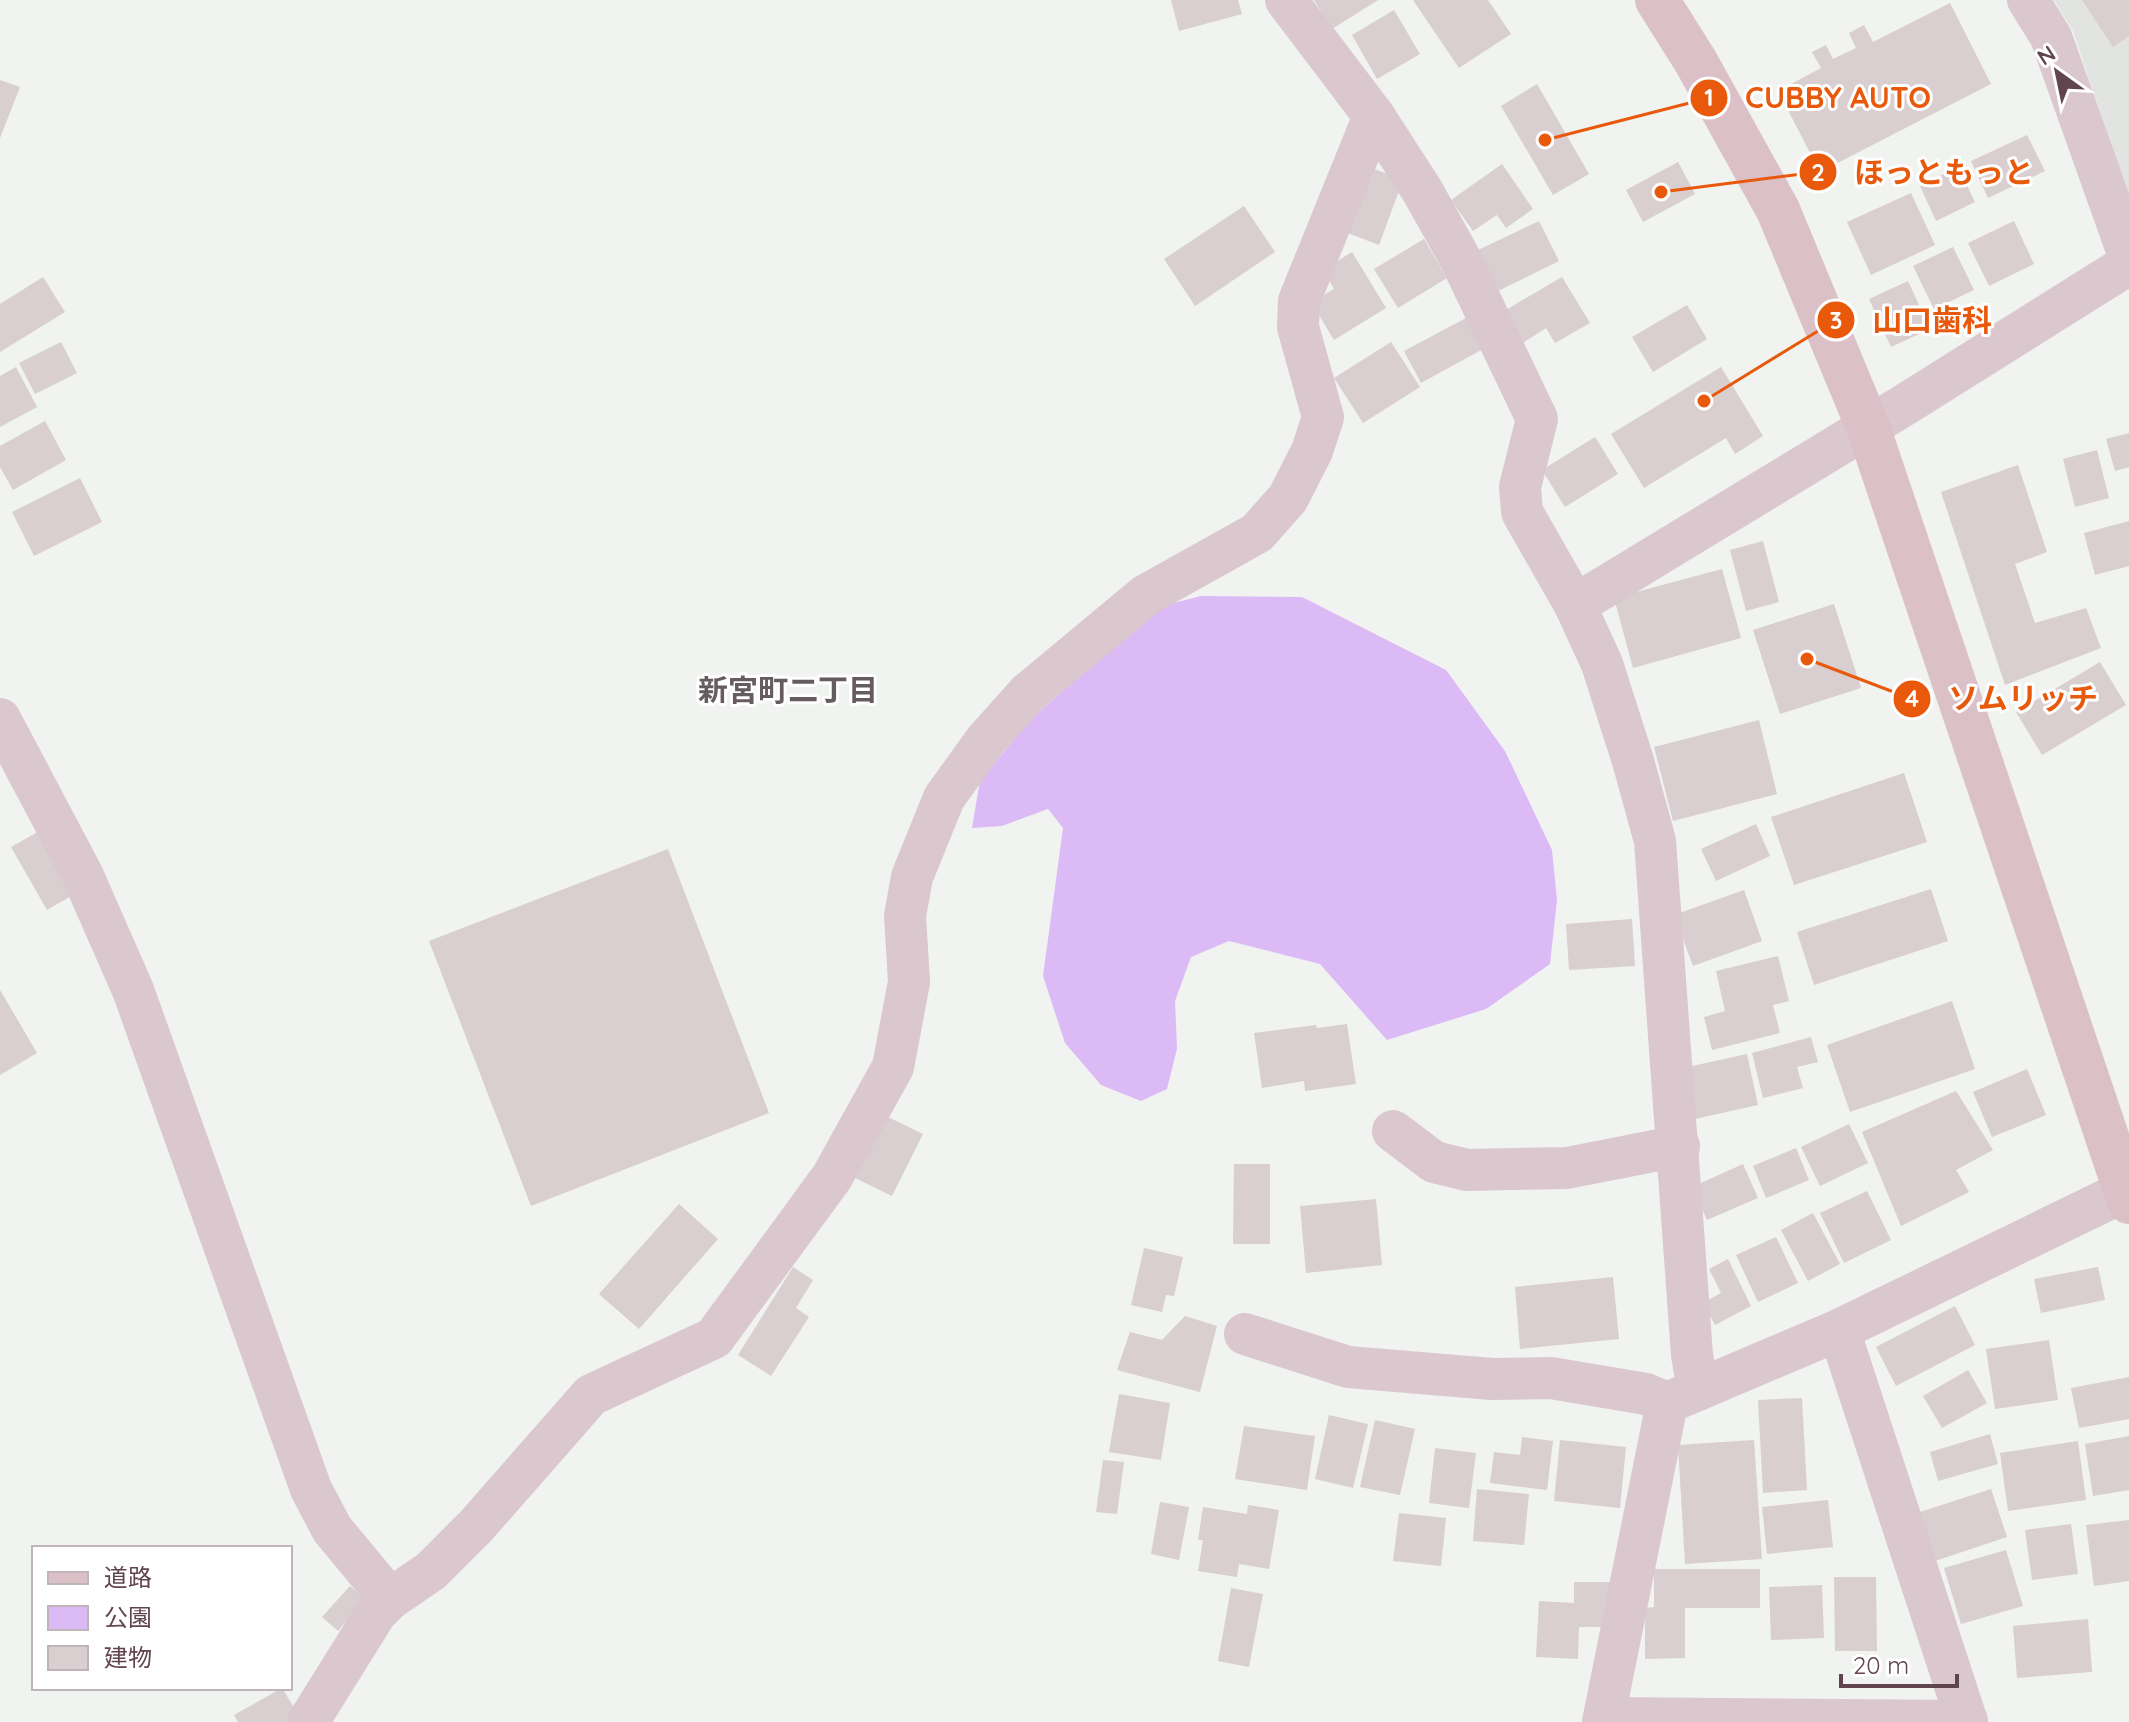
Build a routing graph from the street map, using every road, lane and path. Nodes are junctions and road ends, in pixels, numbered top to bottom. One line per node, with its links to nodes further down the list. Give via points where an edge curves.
1 (1286, 0): 4 (street)
2 (1657, 0): 7 (street, via 1778,210)
3 (2028, 0): 5 (street, via 2051,37)
4 (1374, 116): 8 (street, via 1461,260 1537,419 1520,487 1522,512); 16 (street, via 1299,301 1298,327 1323,417 1288,498 1257,533 1146,595 1028,693 944,798 912,877 905,916 909,982 893,1067 832,1177 714,1338 591,1395 476,1526 431,1571)
5 (2129, 256)
6 (2129, 264): 7 (street)
7 (1868, 427): 8 (street); 12 (street)
8 (1575, 605): 11 (street, via 1602,664 1655,841)
9 (0, 719): 16 (street, via 82,874 133,990 311,1489 332,1529)
10 (1393, 1131): 11 (street, via 1434,1162 1467,1170 1567,1168)
11 (1679, 1146): 15 (street, via 1692,1355)
12 (2128, 1194): 13 (street)
13 (1839, 1330): 15 (street); 19 (street)
14 (1245, 1334): 15 (street, via 1348,1367 1492,1379 1551,1378)
15 (1683, 1397): 18 (street)
16 (390, 1599): 17 (street, via 359,1637)
17 (311, 1720)
18 (1604, 1720): 19 (street)
19 (1967, 1722)

